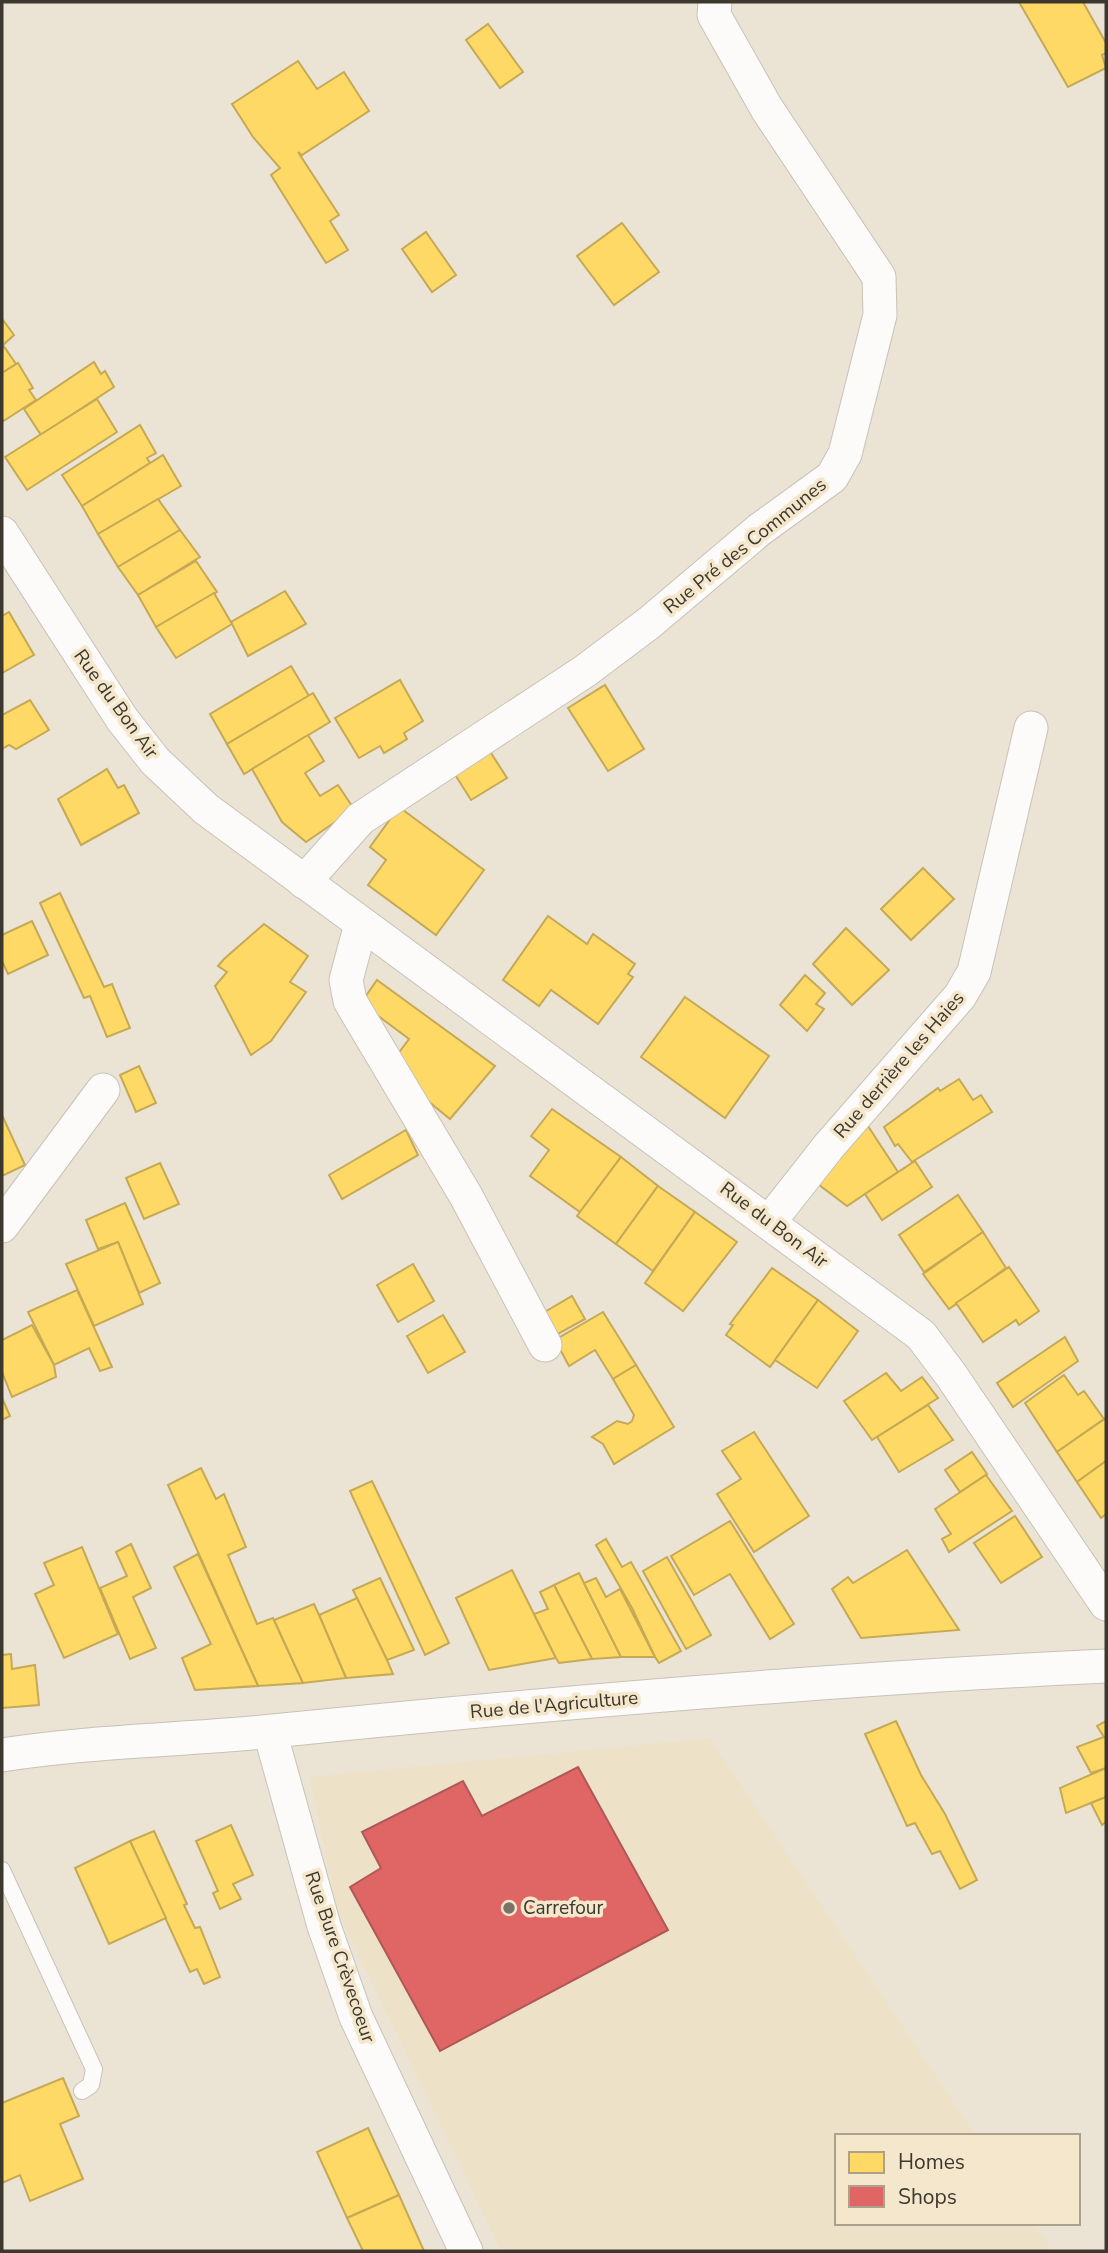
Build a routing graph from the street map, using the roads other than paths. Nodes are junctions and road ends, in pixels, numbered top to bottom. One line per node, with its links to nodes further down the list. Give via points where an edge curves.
1 (715, 2): 4 (street, Rue Pré des Communes, via 714,15 767,109 880,277 880,315 845,454 832,477 759,530 617,647 360,819)
2 (2, 533): 4 (street, Rue du Bon Air, via 122,719 155,761 206,809)
3 (1031, 728): 7 (street, Rue derrière les Haies, via 974,972 960,996)
4 (304, 882): 5 (street, Rue du Bon Air)
5 (361, 924): 7 (street, Rue du Bon Air); 9 (street, via 346,980 350,1001 466,1196)
6 (103, 1090): 8 (street)
7 (770, 1221): 10 (street, Rue du Bon Air, via 921,1335)
8 (2, 1226)
9 (545, 1345)
10 (1106, 1604)
11 (1106, 1666): 12 (street, Rue de l'Agriculture, via 779,1687)
12 (270, 1731): 13 (street, Rue de l'Agriculture); 16 (street, Rue Bure Crèvecoeur, via 324,1926 356,2017)
13 (2, 1755)
14 (2, 1870): 15 (lane, via 94,2069 91,2085)
15 (82, 2091)
16 (466, 2251)

